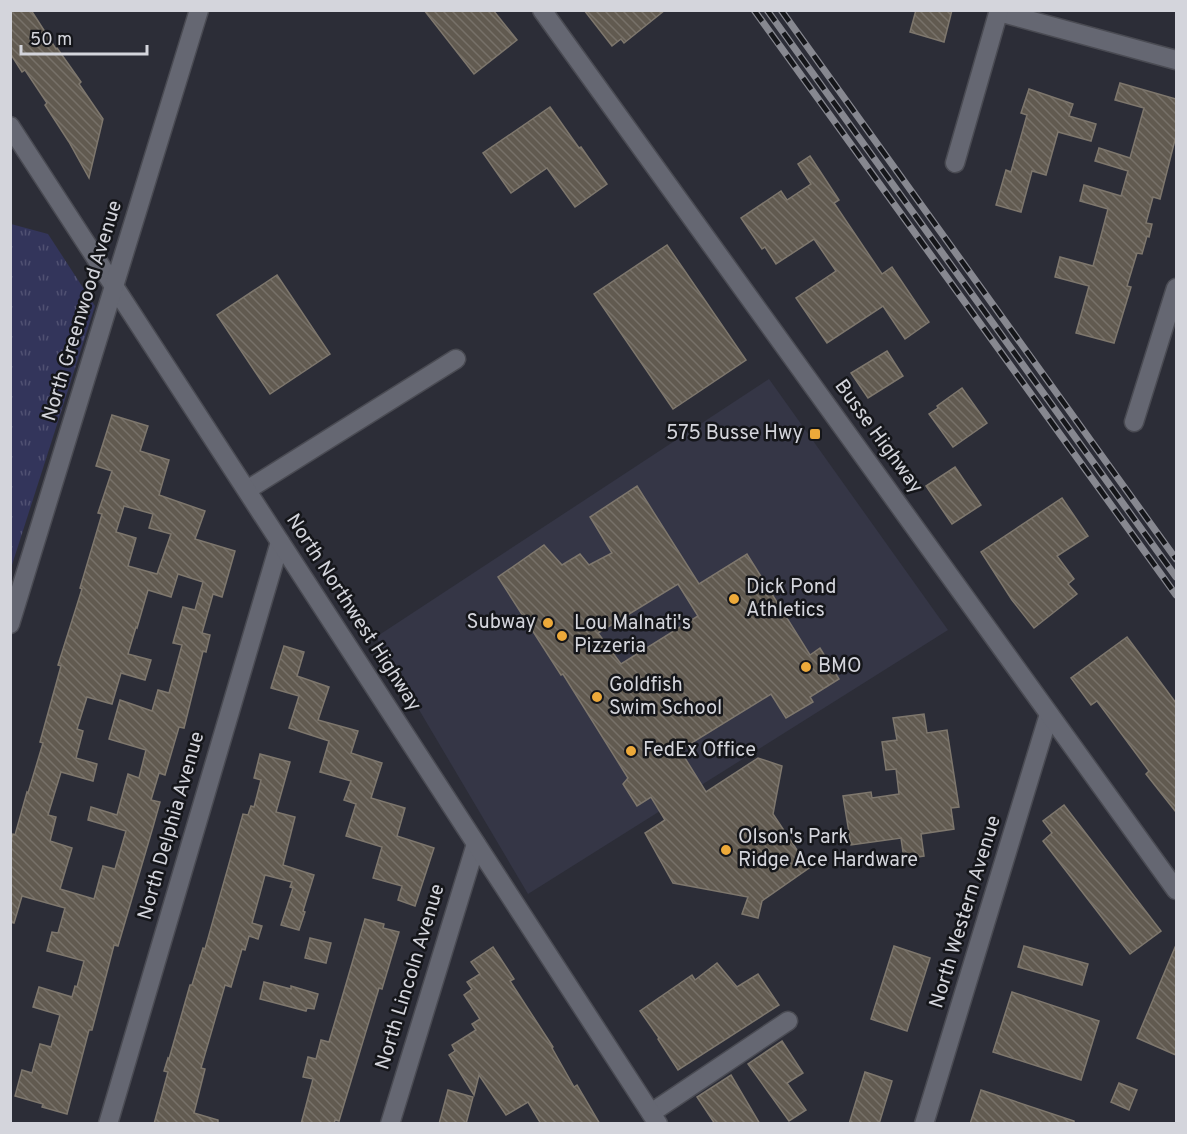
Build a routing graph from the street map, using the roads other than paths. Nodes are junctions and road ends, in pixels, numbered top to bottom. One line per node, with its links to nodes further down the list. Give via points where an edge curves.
1 (199, 10): 7 (street, North Greenwood Avenue)
2 (542, 10): 14 (street, Busse Highway)
3 (999, 11): 4 (street); 6 (street)
4 (1176, 60)
5 (10, 126): 7 (street, North Northwest Highway)
6 (955, 164)
7 (114, 286): 11 (street, North Northwest Highway); 13 (street, North Greenwood Avenue)
8 (1176, 288): 10 (street)
9 (456, 359): 11 (street)
10 (1134, 422)
11 (247, 490): 12 (street, North Northwest Highway)
12 (280, 542): 15 (street, North Northwest Highway); 19 (street, North Delphia Avenue)
13 (10, 624)
14 (1049, 714): 16 (street, Busse Highway); 21 (street, North Western Avenue)
15 (476, 844): 18 (street, North Northwest Highway); 20 (street, North Lincoln Avenue)
16 (1176, 891)
17 (788, 1021): 18 (street)
18 (654, 1118)
19 (108, 1124)
20 (390, 1124)
21 (924, 1124)

